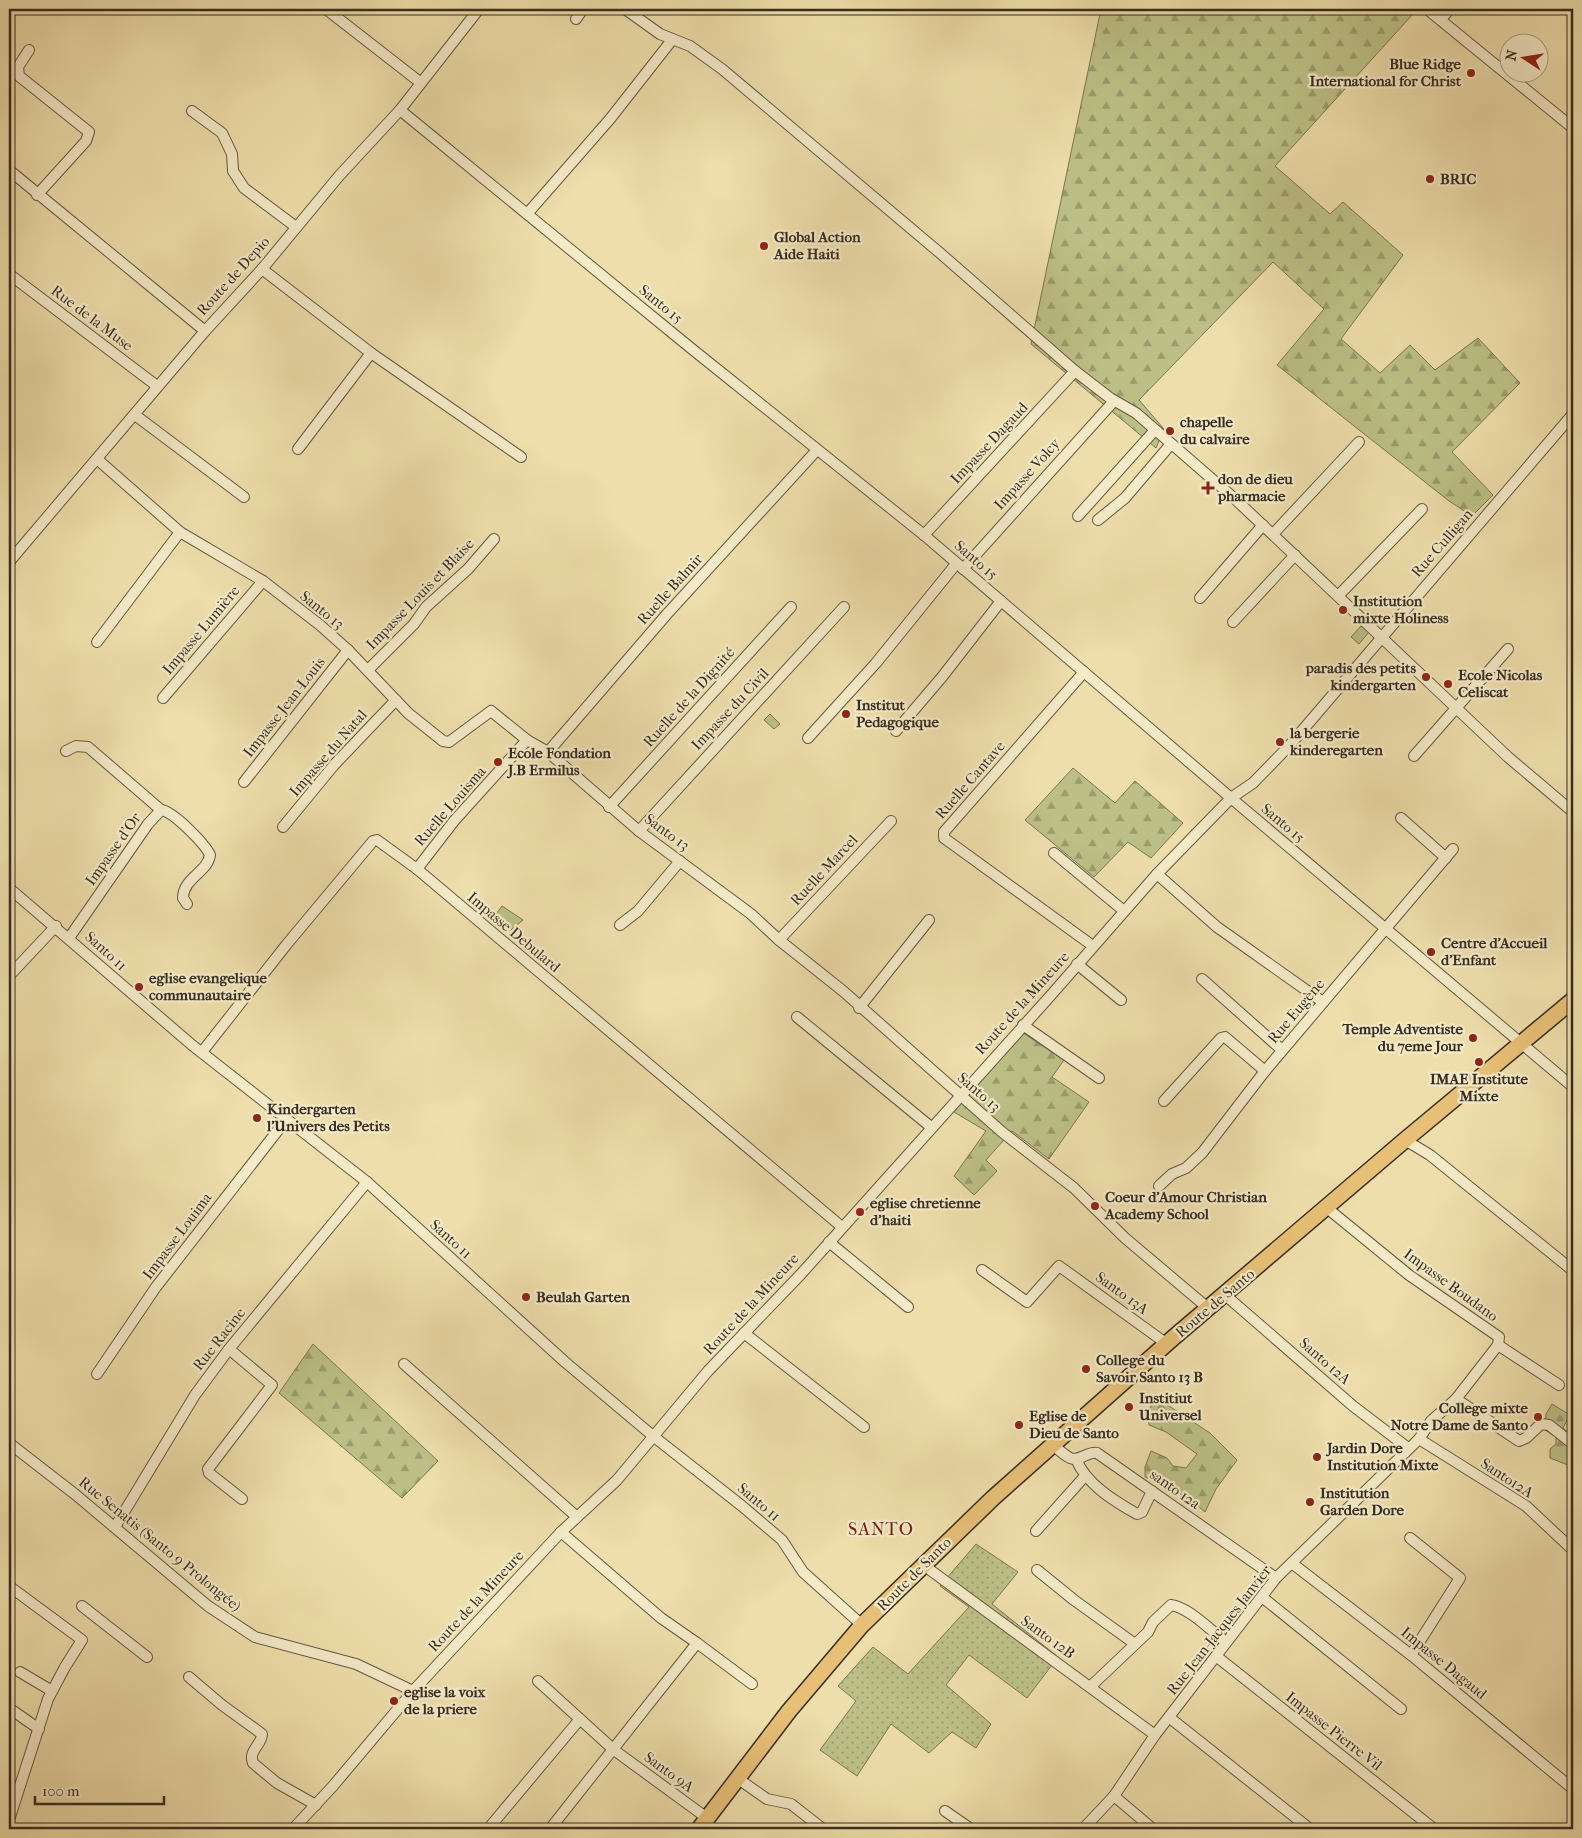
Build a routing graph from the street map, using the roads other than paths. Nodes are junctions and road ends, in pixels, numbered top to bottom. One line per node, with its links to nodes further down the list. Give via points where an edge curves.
1 (326, 9): 11 (street)
2 (479, 9): 11 (street, Route de Depio)
3 (583, 9): 7 (street)
4 (625, 9): 9 (street)
5 (1428, 9): 8 (street)
6 (1450, 9): 8 (street)
7 (576, 19)
8 (1440, 19): 14 (street)
9 (672, 40): 17 (street, via 610,119); 23 (street, via 690,46 722,69)
10 (29, 50): 16 (street, via 18,67 18,76 89,132 86,141)
11 (421, 83): 12 (street, Route de Depio)
12 (400, 110): 17 (street, Santo 15); 18 (street, Route de Depio)
13 (192, 111): 18 (street, via 222,133 232,154 233,171 244,188)
14 (1573, 128)
15 (9, 170): 16 (street)
16 (37, 195): 21 (street)
17 (527, 214): 32 (street, Santo 15)
18 (296, 227): 19 (street, Route de Depio)
19 (262, 268): 21 (street, Route de Depio); 22 (street)
20 (9, 274): 24 (street, Rue de la Muse)
21 (205, 331): 24 (street, Route de Depio)
22 (371, 352): 31 (street); 33 (street)
23 (1075, 372): 25 (street); 42 (street, Impasse Dagaud)
24 (157, 386): 27 (street, Route de Depio)
25 (1114, 401): 28 (street, via 1136,413); 46 (street, Impasse Volcy)
26 (1573, 414): 54 (street, Rue Culligan)
27 (135, 415): 34 (street, Route de Depio); 35 (street)
28 (1155, 430): 30 (street); 37 (street)
29 (1359, 442): 41 (street)
30 (1171, 444): 38 (street, via 1125,498); 39 (street)
31 (298, 449)
32 (818, 450): 42 (street, Santo 15); 67 (street, Ruelle Balmir, via 667,614)
33 (521, 457)
34 (97, 459): 40 (street, Santo 13); 45 (street, Route de Depio)
35 (244, 498)
36 (1422, 509): 48 (street)
37 (1078, 516)
38 (1098, 520)
39 (1263, 525): 41 (street); 49 (street)
40 (180, 532): 47 (street, Santo 13); 55 (street)
41 (1273, 534): 44 (street)
42 (924, 535): 46 (street, Santo 15)
43 (494, 539): 58 (street, Impasse Louis et Blaise)
44 (1295, 555): 48 (street); 53 (street)
45 (9, 562)
46 (959, 566): 50 (street, Santo 15); 64 (street, Impasse Volcy)
47 (262, 581): 57 (street, Santo 13); 60 (street, Impasse Lumière)
48 (1338, 596): 54 (street)
49 (1200, 598)
50 (1001, 601): 59 (street, Santo 15); 63 (street)
51 (790, 607): 71 (street, Ruelle de la Dignité)
52 (844, 608): 77 (street, Impasse du Civil)
53 (1234, 622)
54 (1382, 638): 62 (street); 70 (street, Rue Culligan, via 1289,746 1253,783)
55 (97, 642)
56 (1508, 649): 62 (street)
57 (348, 650): 58 (street, Santo 13); 69 (street, Impasse Jean-Louis)
58 (368, 670): 61 (street, Santo 13)
59 (1084, 672): 70 (street, Santo 15); 93 (street, Ruelle Cantave, via 944,838)
60 (163, 698)
61 (396, 700): 65 (street, Santo 13, via 446,742 491,711); 76 (street, Impasse du Natal, via 334,765)
62 (1456, 707): 68 (street); 73 (street)
63 (896, 731)
64 (808, 738)
65 (528, 740): 67 (street, Santo 13); 82 (street, Ruelle Louisma, via 454,821)
66 (66, 751): 72 (street, via 76,746 88,747)
67 (548, 752): 71 (street, Santo 13)
68 (1414, 756)
69 (244, 782)
70 (1231, 798): 83 (street, Route de la Mineure); 90 (street, Santo 15)
71 (609, 807): 77 (street, Santo 13)
72 (161, 810): 85 (street, Impasse d'Or, via 169,812 210,855 207,863 186,886 183,898); 91 (street, Impasse d'Or)
73 (1573, 812)
74 (1401, 818): 80 (street)
75 (891, 821): 92 (street, Ruelle Marcel)
76 (283, 827)
77 (639, 831): 81 (street, Santo 13)
78 (1453, 849): 80 (street, Rue Eugène)
79 (1054, 852): 86 (street)
80 (1446, 858): 90 (street, Rue Eugène)
81 (680, 860): 88 (street, via 638,911); 92 (street, Santo 13, via 751,914)
82 (417, 869): 105 (street, Impasse Debulard, via 381,841 374,841); 117 (street, Impasse Debulard)
83 (1157, 874): 86 (street, Route de la Mineure); 99 (street, via 1239,944)
84 (9, 888): 89 (street, Santo 11)
85 (187, 904)
86 (1124, 910): 93 (street, Route de la Mineure)
87 (929, 920): 100 (street)
88 (620, 925)
89 (56, 926): 91 (street, Santo 11); 95 (street)
90 (1386, 929): 99 (street, Rue Eugène); 103 (street, Santo 15)
91 (69, 938): 105 (street, Santo 11)
92 (779, 940): 100 (street, Santo 13, via 843,991)
93 (1093, 946): 94 (street, Route de la Mineure)
94 (1078, 964): 97 (street); 102 (street, Route de la Mineure)
95 (9, 976)
96 (1202, 979): 104 (street)
97 (1121, 1000)
98 (1573, 1000): 103 (main road, Route de Santo)
99 (1324, 1002): 104 (street, Rue Eugène)
100 (859, 1008): 109 (street, Santo 13)
101 (797, 1017): 112 (street)
102 (1023, 1025): 107 (street); 109 (street, Route de la Mineure)
103 (1523, 1044): 108 (street, Santo 15); 113 (main road, Route de Santo)
104 (1282, 1050): 106 (street, Rue Eugène)
105 (202, 1052): 111 (street, Santo 11)
106 (1265, 1071): 110 (street, via 1225,1037 1220,1038); 115 (street, Rue Eugène, via 1202,1153)
107 (1099, 1078)
108 (1573, 1087)
109 (960, 1095): 112 (street, Route de la Mineure); 123 (street, Santo 13, via 1074,1188 1125,1238)
110 (1164, 1100)
111 (286, 1120): 114 (street, Santo 11); 129 (street, Impasse Louima, via 156,1287)
112 (931, 1127): 117 (street, Route de la Mineure)
113 (1405, 1140): 116 (main road, Route de Santo); 119 (street, via 1430,1155)
114 (367, 1182): 127 (street, Rue Racine); 133 (street, Santo 11, via 565,1362)
115 (1159, 1186)
116 (1327, 1208): 121 (main road, Route de Santo); 126 (street, Impasse Boudano, via 1409,1274 1499,1337)
117 (842, 1227): 118 (street, Route de la Mineure)
118 (829, 1242): 122 (street); 124 (street, Route de la Mineure)
119 (1571, 1269)
120 (982, 1270): 125 (street, Santo 13A, via 1027,1302 1059,1266)
121 (1224, 1294): 123 (main road, Route de Santo); 138 (street, Santo 12A, via 1353,1406)
122 (908, 1307)
123 (1209, 1309): 125 (main road, Route de Santo)
124 (744, 1333): 132 (street); 133 (street, Route de la Mineure)
125 (1167, 1344): 137 (main road, Route de Santo)
126 (1498, 1345): 130 (street); 131 (street, Impasse Boudano)
127 (228, 1349): 142 (street, via 272,1385 208,1469); 144 (street, Rue Racine, via 195,1395)
128 (404, 1364): 143 (street)
129 (97, 1374)
130 (1559, 1385)
131 (1456, 1399): 134 (street, Rue Jean-Jacques Janvier, via 1431,1420); 136 (street, via 1519,1441 1541,1424 1549,1425)
132 (864, 1427)
133 (652, 1436): 143 (street, Route de la Mineure, via 617,1480); 156 (street, Santo 11, via 782,1540 803,1572)
134 (1418, 1439): 138 (street, Rue Jean-Jacques Janvier); 148 (street, Santo12A, via 1526,1506)
135 (9, 1444): 144 (street, Rue Senatis (Santo 9 Prolongée))
136 (1573, 1444)
137 (1053, 1445): 139 (street); 149 (main road, Route de Santo)
138 (1408, 1448): 150 (street, Rue Jean-Jacques Janvier)
139 (1076, 1459): 140 (street); 141 (street, santo 12a, via 1097,1453)
140 (1085, 1476): 141 (street, via 1137,1514 1142,1512); 145 (street)
141 (1152, 1491): 152 (street, santo 12a)
142 (242, 1499)
143 (577, 1517): 146 (street, Route de la Mineure)
144 (114, 1527): 169 (street, Rue Senatis (Santo 9 Prolongée), via 208,1606 255,1637 356,1664)
145 (1036, 1531)
146 (561, 1532): 158 (street); 169 (street, Route de la Mineure)
147 (1410, 1538): 160 (street, via 1460,1578)
148 (1573, 1550)
149 (922, 1564): 156 (main road, Route de Santo); 167 (street, Santo 12B)
150 (1293, 1564): 152 (street, Rue Jean-Jacques Janvier); 160 (street, Impasse Dagaud)
151 (1037, 1570): 159 (street)
152 (1276, 1578): 154 (street, Rue Jean-Jacques Janvier)
153 (9, 1586): 168 (street, via 82,1640)
154 (1262, 1597): 157 (street, Rue Jean-Jacques Janvier); 171 (street)
155 (82, 1606): 162 (street)
156 (862, 1625): 177 (main road, Route de Santo, via 789,1710)
157 (1226, 1642): 159 (street, via 1177,1606 1170,1605); 161 (street, Rue Jean-Jacques Janvier)
158 (696, 1644): 166 (street); 176 (street)
159 (1135, 1644): 167 (street)
160 (1411, 1655): 178 (street, Impasse Dagaud)
161 (1216, 1656): 172 (street, Rue Jean-Jacques Janvier); 192 (street, Impasse Pierre Vil)
162 (147, 1657)
163 (20, 1672): 168 (street)
164 (189, 1677): 180 (street, via 262,1734 252,1752 253,1762 277,1783)
165 (538, 1681): 173 (street, Santo 9A)
166 (752, 1684)
167 (1090, 1687): 175 (street, Santo 12B)
168 (52, 1691): 174 (street)
169 (413, 1691): 180 (street, Route de la Mineure)
170 (9, 1708): 174 (street)
171 (1401, 1709)
172 (1170, 1718): 175 (street, Rue Jean-Jacques Janvier); 191 (street)
173 (580, 1719): 176 (street, Santo 9A); 185 (street)
174 (39, 1729): 182 (street)
175 (1155, 1735): 179 (street, Rue Jean-Jacques Janvier)
176 (614, 1750): 183 (street, Santo 9A); 186 (street)
177 (737, 1778): 183 (main road, Route de Santo); 187 (street, via 768,1799 791,1804)
178 (1573, 1789)
179 (1114, 1796): 189 (street, Rue Jean-Jacques Janvier); 190 (street)
180 (316, 1805): 184 (street, Route de la Mineure)
181 (945, 1811): 188 (street)
182 (9, 1820)
183 (703, 1824)
184 (293, 1829)
185 (488, 1829)
186 (550, 1829)
187 (823, 1829)
188 (971, 1829)
189 (1082, 1829)
190 (1153, 1829)
191 (1310, 1829)
192 (1434, 1829)

